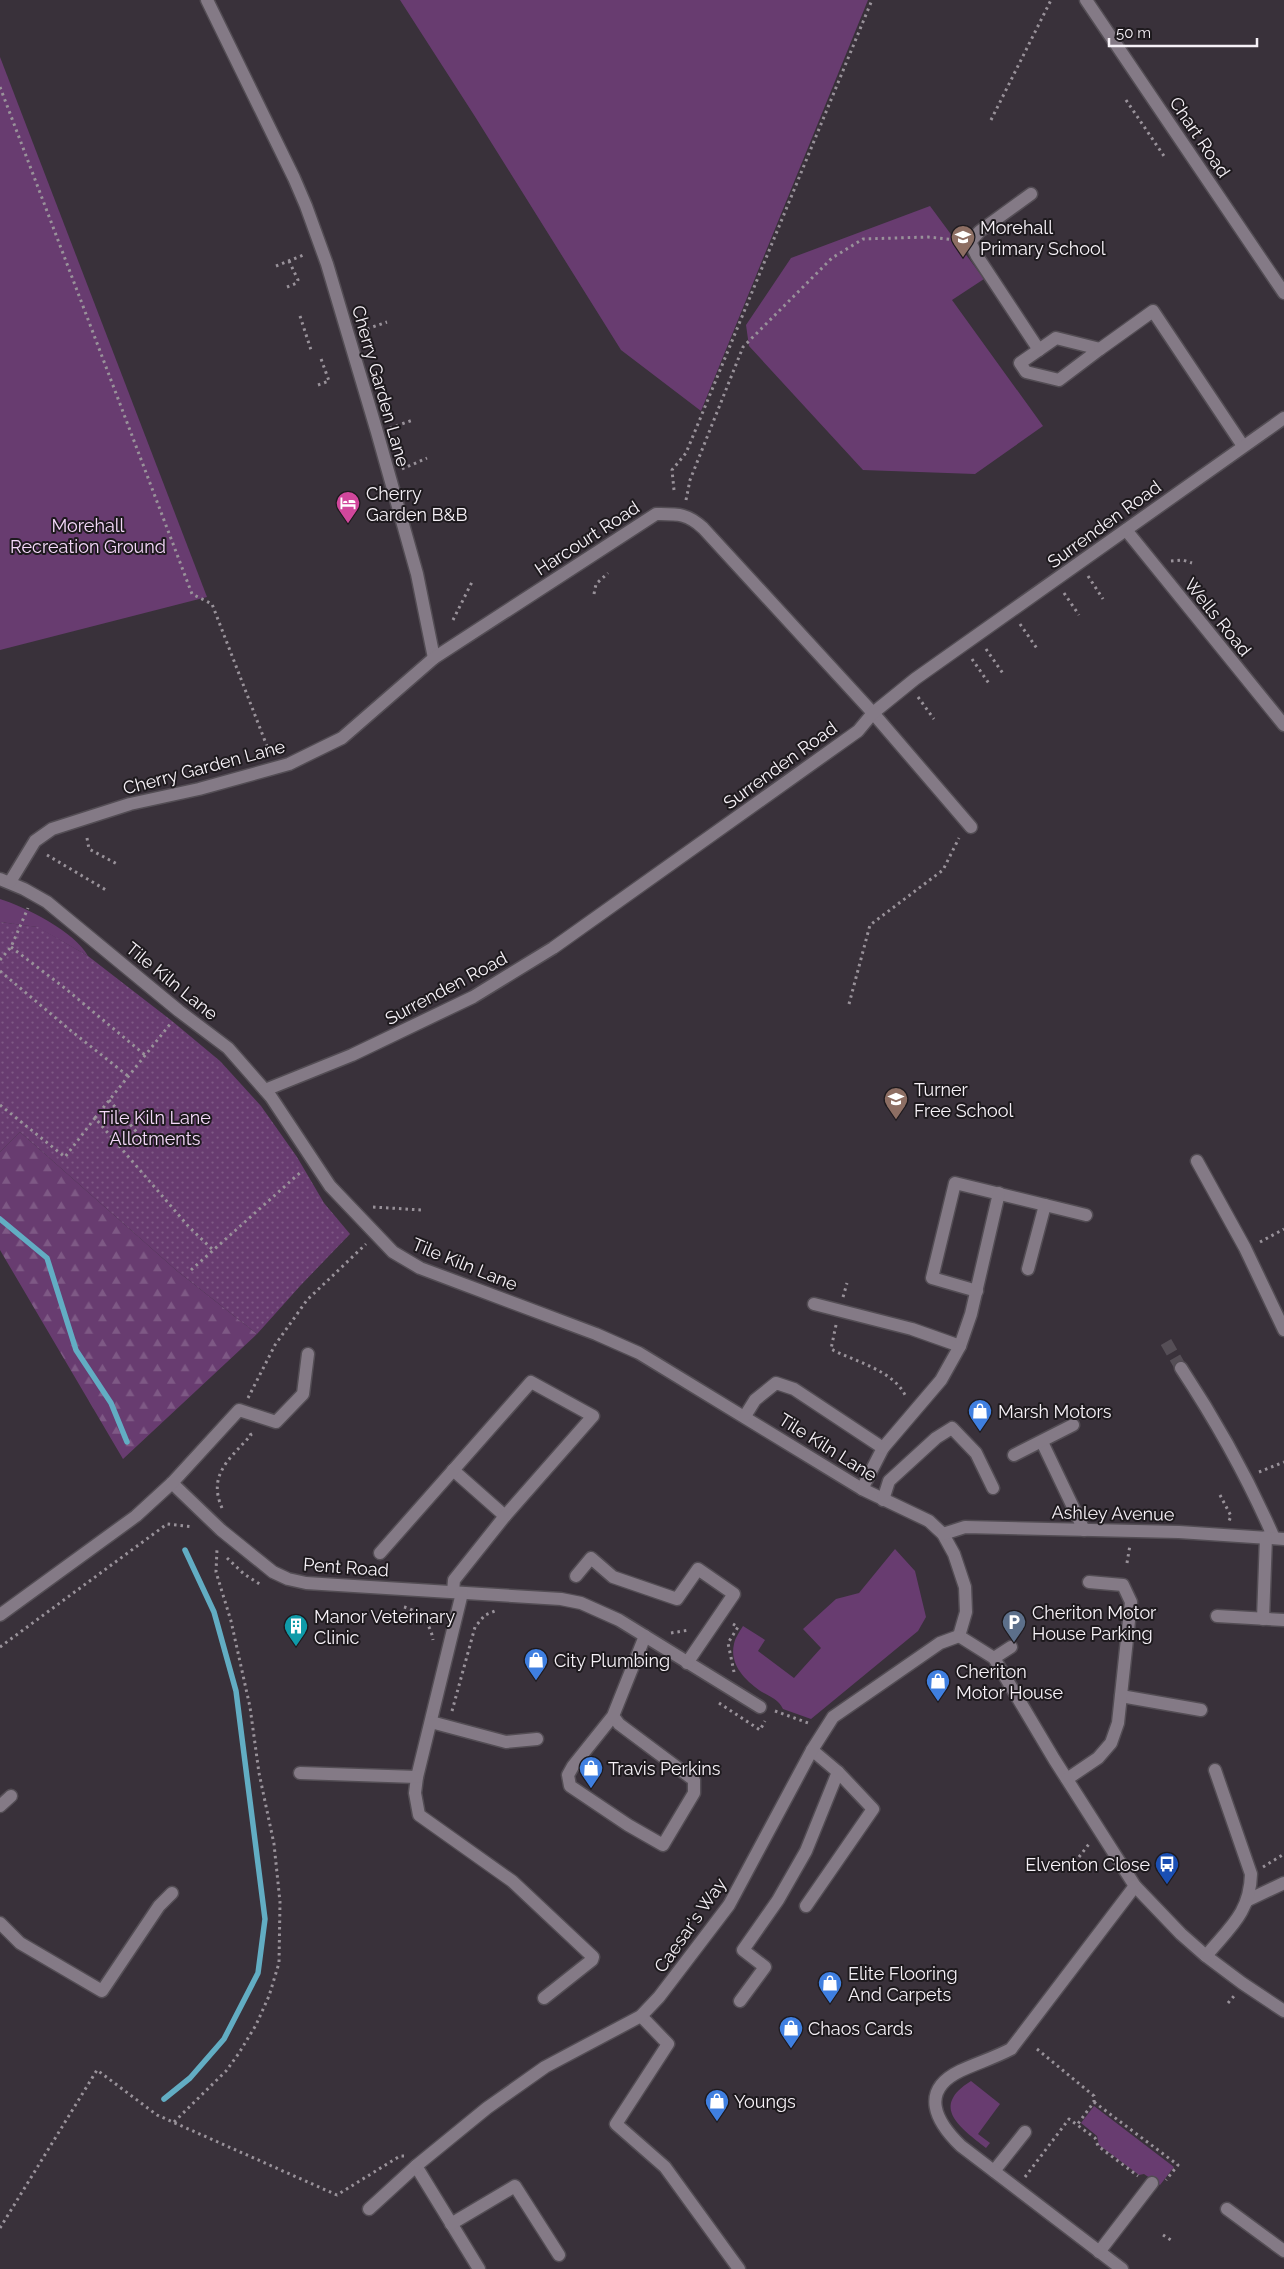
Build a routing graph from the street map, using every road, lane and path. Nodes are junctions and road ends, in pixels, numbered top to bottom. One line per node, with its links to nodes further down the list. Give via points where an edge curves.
1 (207, 0): 11 (street, Cherry Garden Lane, via 294,178)
2 (872, 0): 30 (path, via 686,453 672,470)
3 (1051, 0): 7 (path)
4 (1086, 0): 15 (street, Chart Road)
5 (0, 87): 54 (path, via 192,594 212,604)
6 (1126, 100): 8 (path)
7 (991, 120)
8 (1166, 159)
9 (1031, 194): 10 (street)
10 (970, 242): 21 (street); 31 (path, via 928,236 863,239 832,258 743,347 690,480)
11 (321, 249): 12 (path); 46 (street, Cherry Garden Lane, via 418,574)
12 (290, 261): 13 (path); 14 (path, via 298,280)
13 (276, 266)
14 (287, 287)
15 (1284, 293)
16 (300, 316): 20 (path)
17 (388, 322): 18 (path)
18 (358, 332)
19 (1100, 349): 21 (street, via 1056,338); 21 (street, via 1059,380 1026,372 1020,363); 27 (street, via 1153,311)
20 (311, 350)
21 (1039, 350)
22 (320, 356): 23 (path, via 330,381)
23 (318, 385)
24 (1284, 418): 27 (street, Surrenden Road)
25 (414, 420): 26 (path)
26 (387, 429)
27 (1243, 446): 32 (street, Surrenden Road)
28 (427, 458): 29 (path)
29 (400, 470)
30 (674, 490)
31 (684, 516): 46 (street, Harcourt Road, via 656,514); 51 (street, Harcourt Road, via 692,518 703,528)
32 (1126, 530): 51 (street, Surrenden Road); 53 (street, Wells Road)
33 (1169, 563): 34 (path, via 1173,560)
34 (1192, 563)
35 (608, 573): 39 (path, via 596,584)
36 (1088, 576): 40 (path)
37 (472, 582): 42 (path)
38 (1064, 593): 41 (path)
39 (594, 594)
40 (1103, 599)
41 (1079, 615)
42 (453, 620)
43 (1020, 624): 45 (path)
44 (986, 648): 48 (path)
45 (1038, 650)
46 (434, 658): 54 (street, Cherry Garden Lane, via 342,738)
47 (972, 658): 49 (path)
48 (1004, 675)
49 (990, 685)
50 (918, 696): 52 (path)
51 (873, 712): 55 (street, Harcourt Road); 69 (street, Surrenden Road, via 850,737 553,948 473,996 367,1048)
52 (934, 719)
53 (1284, 725)
54 (274, 769): 59 (street, Cherry Garden Lane, via 130,804 52,829 35,842)
55 (966, 830): 65 (path, via 943,870 870,925)
56 (87, 838): 58 (path, via 89,849)
57 (47, 855): 60 (path)
58 (120, 865)
59 (5, 880): 66 (street, Tile Kiln Lane, via 63,914)
60 (106, 890)
61 (20, 925): 62 (path)
62 (11, 946): 63 (path); 67 (path)
63 (0, 960)
64 (0, 971): 68 (path)
65 (849, 1004)
66 (179, 1011): 67 (path); 69 (street, Tile Kiln Lane, via 228,1048)
67 (144, 1055): 68 (path)
68 (128, 1076): 70 (path)
69 (265, 1090): 75 (street, Tile Kiln Lane)
70 (109, 1100): 72 (path); 73 (path)
71 (0, 1105): 72 (path, via 65,1157)
72 (95, 1118): 84 (path, via 189,1227)
73 (147, 1144)
74 (1197, 1161): 83 (street)
75 (314, 1162): 82 (street, Tile Kiln Lane, via 330,1186); 84 (path)
76 (999, 1193): 77 (street); 88 (street); 88 (street, via 955,1183 932,1278)
77 (1045, 1205): 80 (street); 85 (street)
78 (371, 1207): 79 (path)
79 (422, 1210)
80 (1086, 1215)
81 (1284, 1229): 83 (path)
82 (374, 1234): 96 (path, via 307,1300 275,1345); 97 (street, Tile Kiln Lane, via 393,1252 420,1268 639,1353)
83 (1245, 1248): 91 (street)
84 (213, 1250): 86 (path)
85 (1028, 1269)
86 (191, 1270)
87 (847, 1283): 90 (path)
88 (977, 1290): 92 (street)
89 (814, 1304): 90 (street)
90 (840, 1311): 92 (street, via 912,1329); 95 (path, via 831,1349 895,1382 906,1396)
91 (1284, 1330)
92 (960, 1346): 100 (street, via 941,1380)
93 (308, 1354): 96 (street, via 304,1394 276,1422)
94 (1181, 1368): 104 (street, via 1216,1421)
95 (901, 1400)
96 (239, 1410): 105 (street); 110 (path, via 251,1435 219,1475 218,1496)
97 (745, 1416): 100 (street, via 756,1400 776,1384 794,1389); 107 (street, Tile Kiln Lane)
98 (1073, 1425): 99 (street)
99 (1042, 1442): 101 (street); 112 (street)
100 (883, 1448): 107 (street)
101 (1014, 1455)
102 (1284, 1462): 104 (path)
103 (454, 1470): 111 (street); 111 (street, via 531,1382 593,1416); 120 (street)
104 (1247, 1478): 116 (street)
105 (172, 1483): 125 (street, Pent Road, via 222,1530 273,1572 288,1579 306,1583); 129 (street, via 136,1516)
106 (993, 1488): 109 (street, via 976,1453 952,1428 936,1438 889,1481)
107 (862, 1489): 109 (street, Tile Kiln Lane)
108 (1220, 1495): 115 (path, via 1231,1516)
109 (883, 1500): 114 (street, Tile Kiln Lane, via 929,1521)
110 (228, 1513)
111 (505, 1516): 125 (street, via 454,1580)
112 (1084, 1530): 114 (street, Ashley Avenue, via 965,1527); 115 (street, Ashley Avenue)
113 (198, 1531): 138 (path, via 192,1525 167,1524)
114 (942, 1534): 136 (street, via 954,1554 965,1587 966,1612)
115 (1228, 1536): 116 (street, Ashley Avenue)
116 (1274, 1538): 131 (street)
117 (210, 1542): 119 (path)
118 (1130, 1544): 121 (path)
119 (218, 1548): 124 (path, via 244,1574); 178 (path, via 216,1572 248,1698 274,1844 280,1902 279,1963 269,1996 239,2053 226,2072)
120 (380, 1553)
121 (1127, 1562)
122 (576, 1576): 128 (street, via 591,1558 613,1577 677,1600 698,1569 734,1594)
123 (1090, 1582): 143 (street, via 1123,1585 1131,1602)
124 (266, 1588)
125 (458, 1592): 135 (street, Pent Road, via 561,1598 619,1620); 149 (street)
126 (400, 1605): 137 (path, via 421,1616 429,1626)
127 (502, 1611): 151 (path, via 485,1615 474,1627)
128 (719, 1614): 141 (street); 142 (path, via 738,1627 728,1643 734,1674)
129 (0, 1615)
130 (1218, 1616): 131 (street)
131 (1264, 1619): 132 (street)
132 (1284, 1620)
133 (662, 1629): 134 (path, via 684,1632)
134 (695, 1629)
135 (644, 1636): 141 (street, Pent Road); 148 (street)
136 (959, 1636): 140 (street); 153 (street, Caesar's Way, via 940,1643 833,1717)
137 (433, 1644)
138 (0, 1647)
139 (1011, 1647): 140 (street)
140 (994, 1658): 158 (street)
141 (687, 1663): 147 (street, Pent Road)
142 (739, 1679)
143 (1121, 1696): 146 (street); 158 (street, via 1118,1723 1111,1743 1098,1758)
144 (712, 1698): 147 (path, via 760,1730)
145 (776, 1705): 147 (path)
146 (1200, 1710)
147 (767, 1711): 150 (path)
148 (613, 1716): 148 (street, via 619,1724 694,1780 694,1793 663,1845 570,1786 568,1775 573,1766)
149 (431, 1722): 151 (street); 157 (street)
150 (816, 1725)
151 (448, 1726): 152 (street, via 506,1742)
152 (538, 1738)
153 (812, 1750): 156 (street); 175 (street, Caesar's Way, via 729,1905 659,1998)
154 (1215, 1770): 164 (street)
155 (300, 1772): 157 (street)
156 (838, 1772): 169 (street, via 873,1809); 173 (street, via 806,1851 778,1900 743,1950 765,1967)
157 (417, 1777): 172 (street, via 415,1793 419,1815 512,1881 593,1957)
158 (1067, 1779): 166 (street)
159 (11, 1796): 160 (street)
160 (0, 1806)
161 (1093, 1839): 163 (path)
162 (1284, 1854): 164 (path)
163 (1079, 1857)
164 (1251, 1874): 168 (street)
165 (1284, 1883): 168 (street)
166 (1135, 1886): 171 (street); 183 (street, via 1011,2049 959,2071 943,2083 936,2096 936,2110 946,2131)
167 (172, 1893): 170 (street, via 159,1906 102,1991 20,1943)
168 (1248, 1900): 171 (street, via 1243,1912)
169 (806, 1906)
170 (0, 1923)
171 (1206, 1956): 174 (street)
172 (544, 1998)
173 (740, 2001)
174 (1284, 2011)
175 (641, 2016): 181 (street, Caesar's Way, via 545,2067 487,2108); 197 (street, via 668,2044 616,2124 666,2167)
176 (1037, 2049): 177 (path, via 1094,2096)
177 (1094, 2102): 179 (path); 185 (path, via 1178,2165)
178 (174, 2122): 181 (path, via 337,2195 400,2156); 190 (path, via 157,2115 97,2070)
179 (1077, 2125): 184 (path, via 1069,2119); 186 (path, via 1095,2138 1098,2146)
180 (1025, 2132): 183 (street)
181 (427, 2158): 182 (street, Caesar's Way)
182 (416, 2166): 187 (street, Caesar's Way); 189 (street)
183 (994, 2171): 194 (street)
184 (1021, 2181)
185 (1166, 2181)
186 (1146, 2183): 194 (street)
187 (369, 2209)
188 (1227, 2209): 193 (street)
189 (451, 2224): 195 (street, via 515,2186); 196 (street)
190 (1, 2225)
191 (1163, 2235): 192 (path)
192 (1174, 2242)
193 (1284, 2250)
194 (1099, 2252): 198 (street)
195 (559, 2255)
196 (479, 2269)
197 (739, 2269)
198 (1122, 2269)

